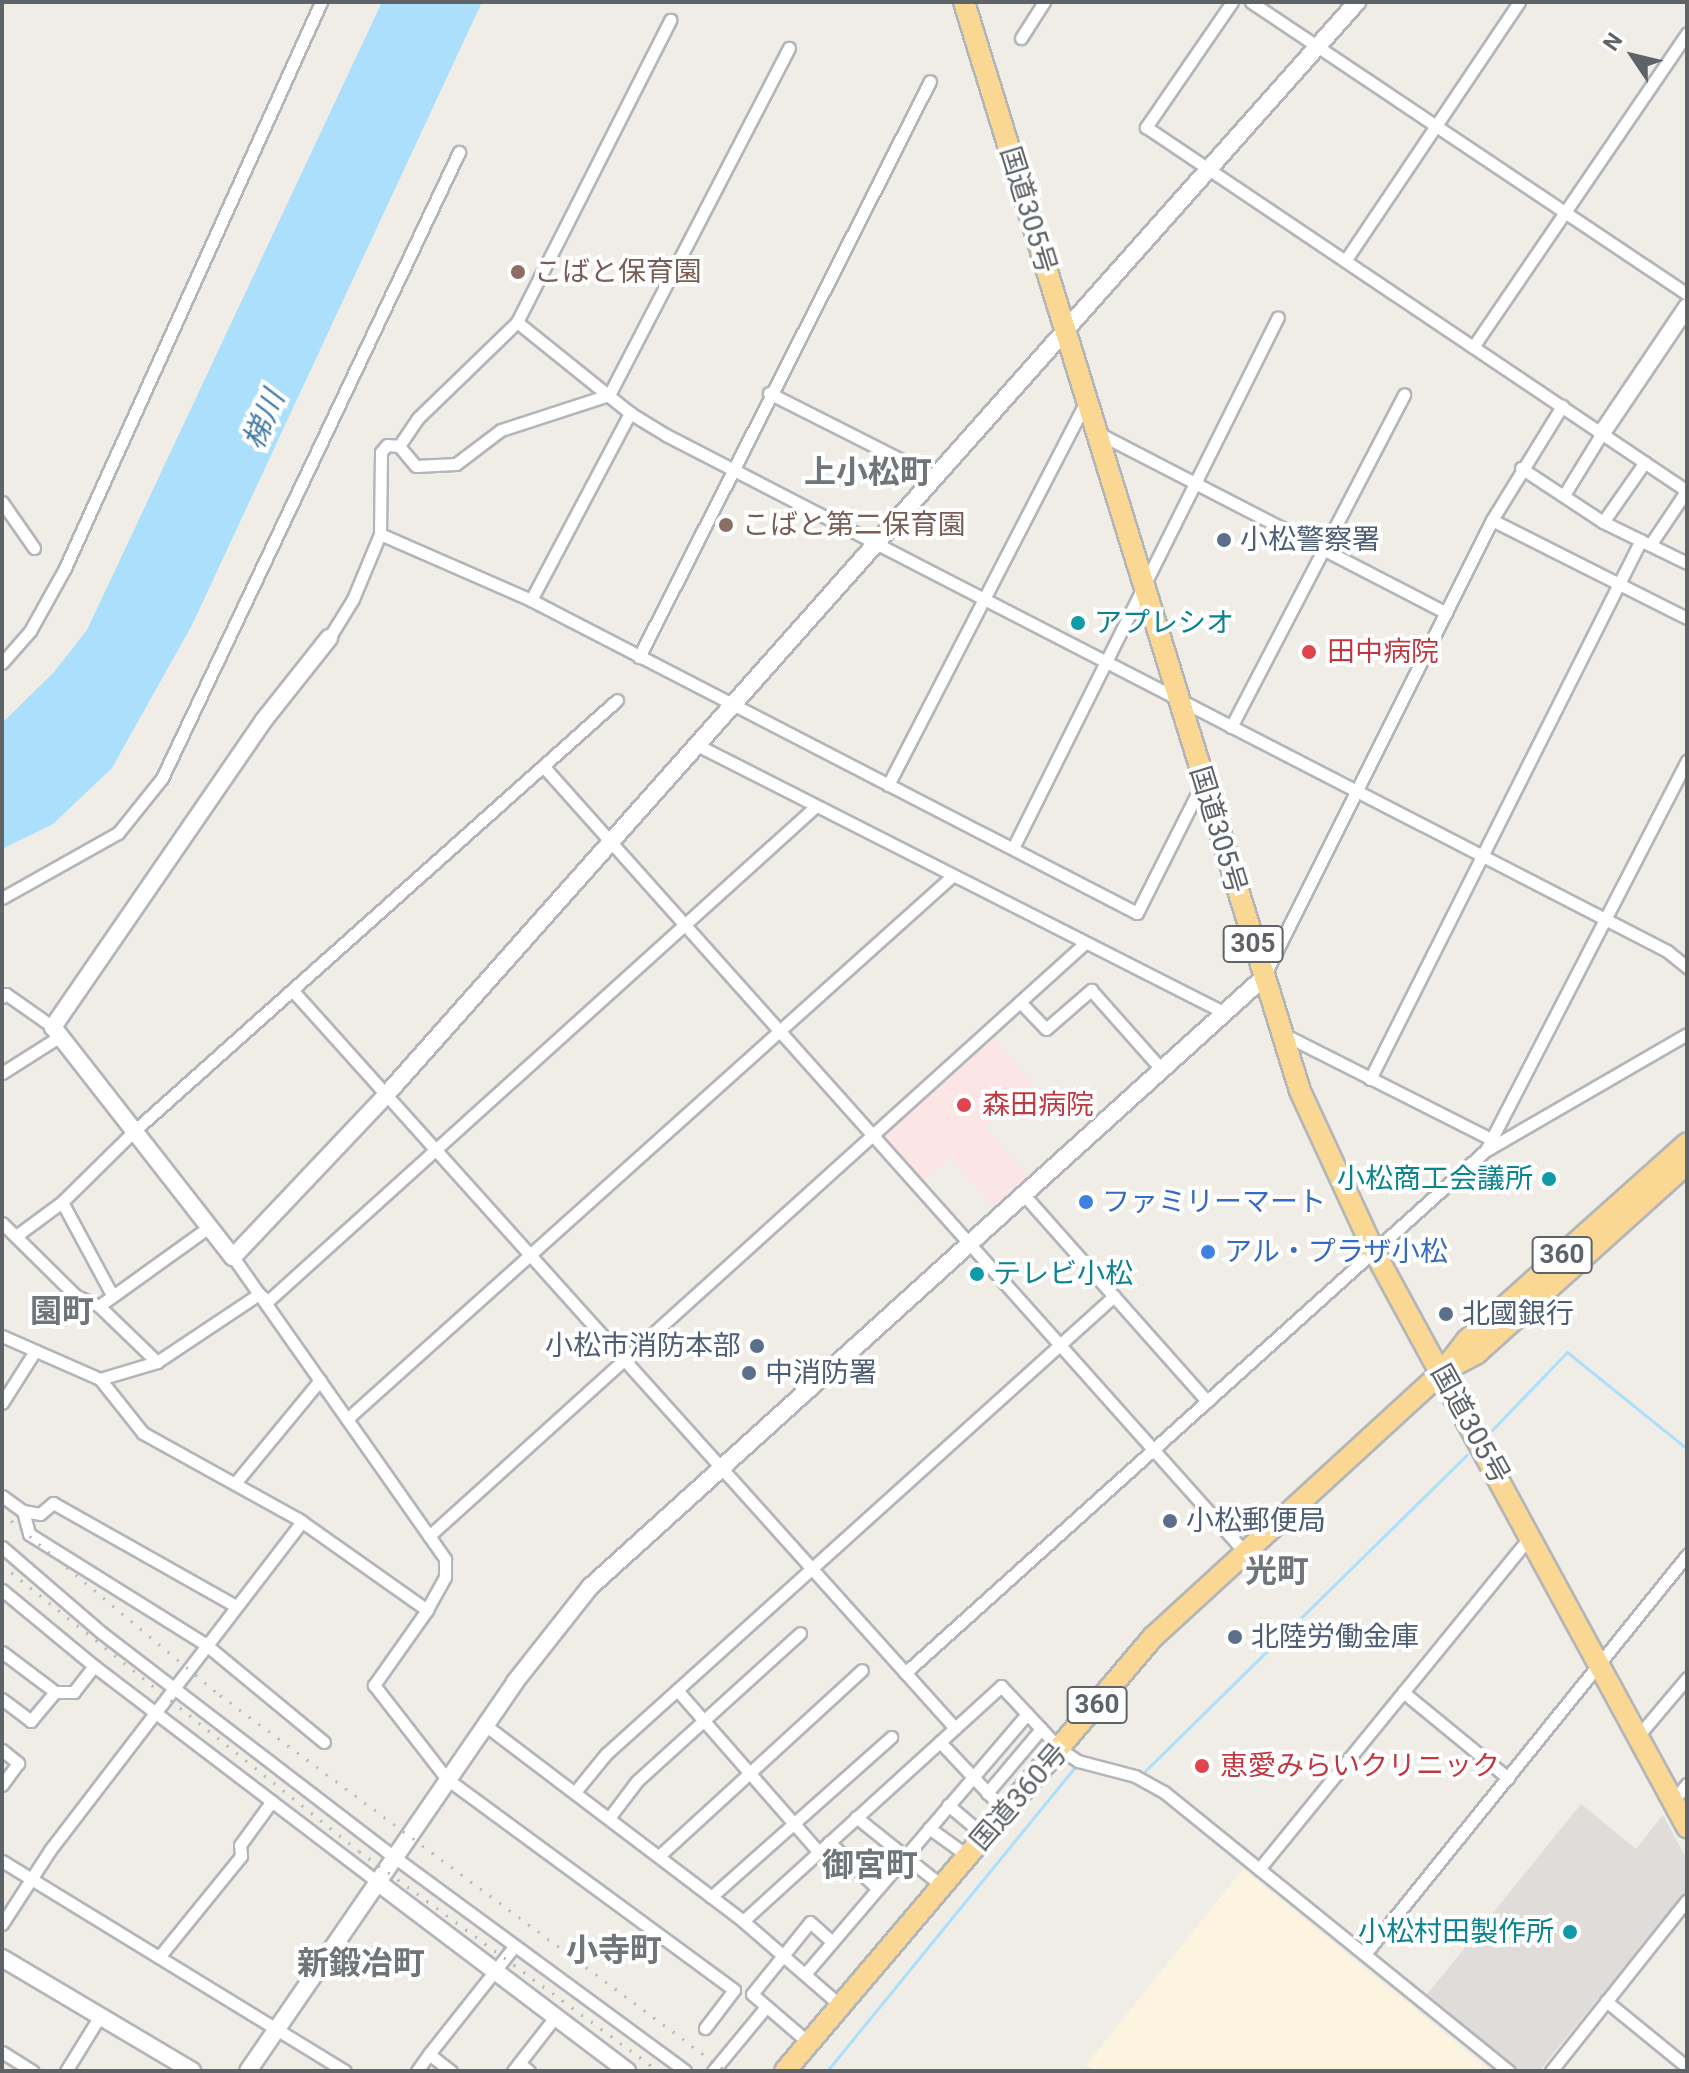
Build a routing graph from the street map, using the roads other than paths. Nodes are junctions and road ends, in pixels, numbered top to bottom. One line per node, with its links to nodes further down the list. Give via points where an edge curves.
1 (321, 2): 58 (street, via 65,568 30,631)
2 (964, 2): 23 (highway, 国道305号 / 305)
3 (1044, 2): 10 (street)
4 (1232, 2): 16 (street, via 1146,127)
5 (1251, 2): 11 (street)
6 (1357, 2): 11 (street)
7 (1519, 2): 14 (street)
8 (670, 20): 22 (street)
9 (1687, 33): 17 (street)
10 (1021, 38)
11 (1317, 47): 14 (street); 16 (street)
12 (789, 48): 27 (street)
13 (930, 81): 25 (street)
14 (1434, 127): 17 (street); 18 (street)
15 (459, 152): 75 (street, via 162,778 118,833)
16 (1207, 169): 18 (street); 23 (street)
17 (1564, 213): 19 (street); 24 (street)
18 (1345, 261): 24 (street)
19 (1687, 294)
20 (1687, 307): 32 (street)
21 (1278, 317): 38 (street)
22 (517, 322): 27 (street); 33 (street, via 418,418)
23 (1064, 330): 28 (highway, 国道305号 / 305); 37 (street)
24 (1473, 347): 29 (street)
25 (769, 393): 36 (street); 37 (street)
26 (1404, 394): 48 (street)
27 (609, 395): 30 (street); 33 (street, via 501,430 456,464 416,466)
28 (1086, 401): 31 (highway, 国道305号 / 305); 53 (street)
29 (1562, 406): 32 (street); 35 (street)
30 (630, 413): 36 (street); 52 (street)
31 (1098, 433): 38 (street); 51 (highway, 国道305号 / 305)
32 (1602, 433): 34 (street); 40 (street)
33 (399, 446): 44 (street, via 387,445 381,452)
34 (1645, 462): 39 (street); 43 (street)
35 (1521, 468): 40 (street); 42 (street)
36 (731, 469): 46 (street); 57 (street)
37 (933, 476): 46 (street)
38 (1197, 486): 48 (street); 51 (street)
39 (1687, 490): 45 (street)
40 (1564, 495): 43 (street)
41 (2, 502): 47 (street)
42 (1492, 520): 50 (street); 54 (street)
43 (1603, 522): 45 (street)
44 (380, 534): 52 (street); 56 (street, via 353,599)
45 (1646, 542): 49 (street); 50 (street)
46 (873, 543): 53 (street); 62 (street)
47 (34, 548)
48 (1325, 549): 54 (street); 63 (street)
49 (1687, 563)
50 (1619, 585): 55 (street); 73 (street)
51 (1145, 590): 59 (street); 61 (highway, 国道305号 / 305)
52 (531, 600): 57 (street)
53 (981, 600): 59 (street); 68 (street)
54 (1446, 613): 69 (street)
55 (1687, 618)
56 (329, 638): 86 (street, via 256,732)
57 (639, 657): 62 (street)
58 (2, 663)
59 (1107, 664): 61 (street); 72 (street)
60 (617, 700): 66 (street)
61 (1178, 702): 63 (street); 67 (highway, 国道305号 / 305)
62 (728, 704): 64 (street); 68 (street)
63 (1231, 727): 69 (street)
64 (697, 745): 70 (street); 71 (street)
65 (1687, 761): 76 (street)
66 (543, 766): 71 (street); 81 (street)
67 (1204, 780): 72 (street, via 1137,913); 80 (highway, 国道305号 / 305)
68 (888, 785): 72 (street)
69 (1357, 791): 73 (street); 80 (street)
70 (815, 807): 74 (street); 77 (street)
71 (611, 843): 77 (street); 92 (street)
72 (1013, 848)
73 (1483, 856): 76 (street); 91 (street)
74 (951, 877): 78 (street); 85 (street)
75 (2, 898)
76 (1606, 920): 79 (street); 95 (street)
77 (687, 927): 85 (street); 98 (street)
78 (1085, 943): 83 (street); 84 (street)
79 (1687, 967)
80 (1263, 978): 84 (street); 87 (highway, 国道305号 / 305)
81 (293, 991): 92 (street); 93 (street)
82 (2, 997): 86 (street, via 6,994)
83 (1020, 1002): 89 (street, via 1046,1029 1091,990); 94 (street)
84 (1225, 1013): 89 (street)
85 (779, 1031): 94 (street); 107 (street)
86 (56, 1032): 90 (street); 93 (street)
87 (1283, 1034): 91 (street); 106 (highway, 国道305号 / 305, via 1300,1091)
88 (1687, 1034): 97 (street)
89 (1162, 1070): 100 (street)
90 (2, 1073)
91 (1370, 1079): 95 (street)
92 (386, 1095): 98 (street); 108 (street)
93 (134, 1131): 101 (street); 103 (street)
94 (873, 1136): 105 (street); 116 (street)
95 (1491, 1139): 97 (street)
96 (1687, 1143): 118 (highway, 国道360号 / 360, via 1467,1340)
97 (1485, 1151): 106 (street)
98 (438, 1152): 107 (street); 110 (street, via 268,1301)
99 (1687, 1164): 118 (highway, 国道360号 / 360, via 1477,1353)
100 (1024, 1195): 105 (street); 111 (street)
101 (62, 1202): 104 (street); 109 (street)
102 (2, 1223): 104 (street)
103 (209, 1227): 108 (street); 109 (street)
104 (16, 1236): 112 (street, via 76,1296)
105 (969, 1244): 114 (street); 125 (street)
106 (1374, 1251): 118 (highway, 国道305号 / 305); 121 (street)
107 (531, 1255): 116 (street); 123 (street)
108 (233, 1257): 110 (street)
109 (111, 1293): 112 (street)
110 (259, 1294): 117 (street); 120 (street)
111 (1114, 1296): 114 (street); 121 (street)
112 (99, 1306): 117 (street)
113 (2, 1336): 115 (street)
114 (1061, 1344): 124 (street); 135 (street)
115 (35, 1351): 119 (street); 122 (street)
116 (626, 1360): 125 (street); 130 (street)
117 (157, 1362): 119 (street)
118 (1442, 1372): 131 (highway, 国道305号 / 305); 133 (highway, 国道360号 / 360)
119 (100, 1379): 126 (street, via 131,1423)
120 (320, 1380): 123 (street); 126 (street)
121 (1207, 1401): 124 (street)
122 (2, 1403)
123 (347, 1419): 130 (street)
124 (1154, 1449): 133 (street); 145 (street)
125 (721, 1469): 135 (street); 155 (street, via 590,1587)
126 (236, 1482): 129 (street)
127 (2, 1496): 128 (street)
128 (23, 1511): 137 (street, via 40,1514 53,1503); 140 (street, via 29,1534)
129 (302, 1522): 137 (street); 138 (street)
130 (429, 1536): 138 (street, via 446,1567)
131 (1530, 1537): 142 (highway, 国道305号 / 305); 150 (street)
132 (2, 1547): 147 (street)
133 (1244, 1551): 162 (highway, 国道360号 / 360, via 1153,1637)
134 (1687, 1555): 142 (street)
135 (813, 1568): 145 (street); 148 (street)
136 (3, 1594): 143 (street)
137 (236, 1606): 140 (street)
138 (427, 1610): 167 (street, via 374,1685)
139 (800, 1633): 154 (street)
140 (205, 1644): 147 (street); 160 (street)
141 (2, 1652): 149 (street)
142 (1599, 1665): 158 (highway, 国道305号 / 305); 166 (street)
143 (94, 1666): 149 (street, via 74,1692); 152 (street)
144 (862, 1670): 164 (street)
145 (905, 1673): 156 (street)
146 (1687, 1678): 158 (street)
147 (173, 1687): 152 (street); 187 (street)
148 (677, 1690): 154 (street); 170 (street, via 606,1754)
149 (55, 1692): 151 (street, via 31,1721)
150 (1403, 1692): 166 (street); 189 (street)
151 (2, 1699)
152 (155, 1711): 172 (street); 190 (street)
153 (1027, 1714): 156 (street, via 1001,1686); 157 (street); 165 (street)
154 (703, 1719): 164 (street); 177 (street, via 637,1781)
155 (485, 1725): 167 (street); 170 (street)
156 (955, 1728): 161 (street)
157 (1041, 1729): 162 (street); 171 (street)
158 (1638, 1736): 173 (highway, 国道305号 / 305)
159 (891, 1737): 178 (street)
160 (324, 1742)
161 (940, 1742): 165 (street); 176 (street)
162 (1060, 1749): 175 (highway, 国道360号 / 360); 189 (street, via 1078,1761 1147,1782)
163 (2, 1750): 169 (street, via 18,1763)
164 (749, 1772): 178 (street); 184 (street)
165 (972, 1778): 171 (street); 174 (street)
166 (1508, 1778): 200 (street)
167 (447, 1779): 187 (street); 212 (street, via 734,1990)
168 (1687, 1784): 173 (street)
169 (2, 1785)
170 (575, 1792): 177 (street)
171 (987, 1793): 175 (street)
172 (272, 1801): 191 (street); 202 (street, via 240,1845 241,1856)
173 (1673, 1801): 179 (highway, 国道305号 / 305)
174 (948, 1805): 180 (street); 181 (street)
175 (1006, 1812): 181 (highway, 国道360号 / 360)
176 (856, 1817): 182 (street); 185 (street)
177 (609, 1818): 184 (street)
178 (795, 1824): 183 (street); 194 (street)
179 (1687, 1827)
180 (929, 1828): 185 (street); 186 (street)
181 (985, 1836): 186 (highway, 国道360号 / 360)
182 (829, 1842): 183 (street); 193 (street)
183 (818, 1851): 196 (street)
184 (659, 1856): 194 (street)
185 (905, 1856): 192 (street); 193 (street)
186 (968, 1856): 192 (highway, 国道360号 / 360)
187 (393, 1857): 191 (street); 199 (street)
188 (2, 1861): 190 (street)
189 (1259, 1869): 200 (street)
190 (31, 1879): 197 (street); 202 (street)
191 (376, 1881): 204 (street); 211 (street)
192 (942, 1886): 207 (highway, 国道360号 / 360)
193 (877, 1888): 198 (street)
194 (711, 1897): 196 (street)
195 (1687, 1900): 206 (street)
196 (743, 1921): 201 (street)
197 (2, 1924)
198 (832, 1942): 201 (street, via 810,1922); 205 (street)
199 (513, 1948): 204 (street); 226 (street)
200 (1365, 1954): 229 (street)
201 (783, 1955): 205 (street); 208 (street, via 752,1994)
202 (159, 1957): 211 (street)
203 (2, 1958): 209 (street)
204 (494, 1971): 210 (street); 215 (street)
205 (805, 1974): 207 (street)
206 (1606, 2001): 216 (street); 230 (street)
207 (840, 2005): 213 (highway, 国道360号 / 360)
208 (766, 2007): 213 (street); 227 (street)
209 (100, 2016): 219 (street); 220 (street)
210 (555, 2017): 217 (street); 225 (street)
211 (274, 2027): 221 (street); 222 (street)
212 (705, 2028)
213 (809, 2043): 228 (highway, 国道360号 / 360)
214 (2, 2052): 218 (street)
215 (429, 2054): 223 (street); 224 (street)
216 (1687, 2067)
217 (521, 2068)
218 (33, 2071)
219 (66, 2071)
220 (192, 2071)
221 (248, 2071)
222 (345, 2071)
223 (417, 2071)
224 (451, 2071)
225 (627, 2071)
226 (685, 2071)
227 (713, 2071)
228 (785, 2071)
229 (1509, 2071)
230 (1551, 2071)

